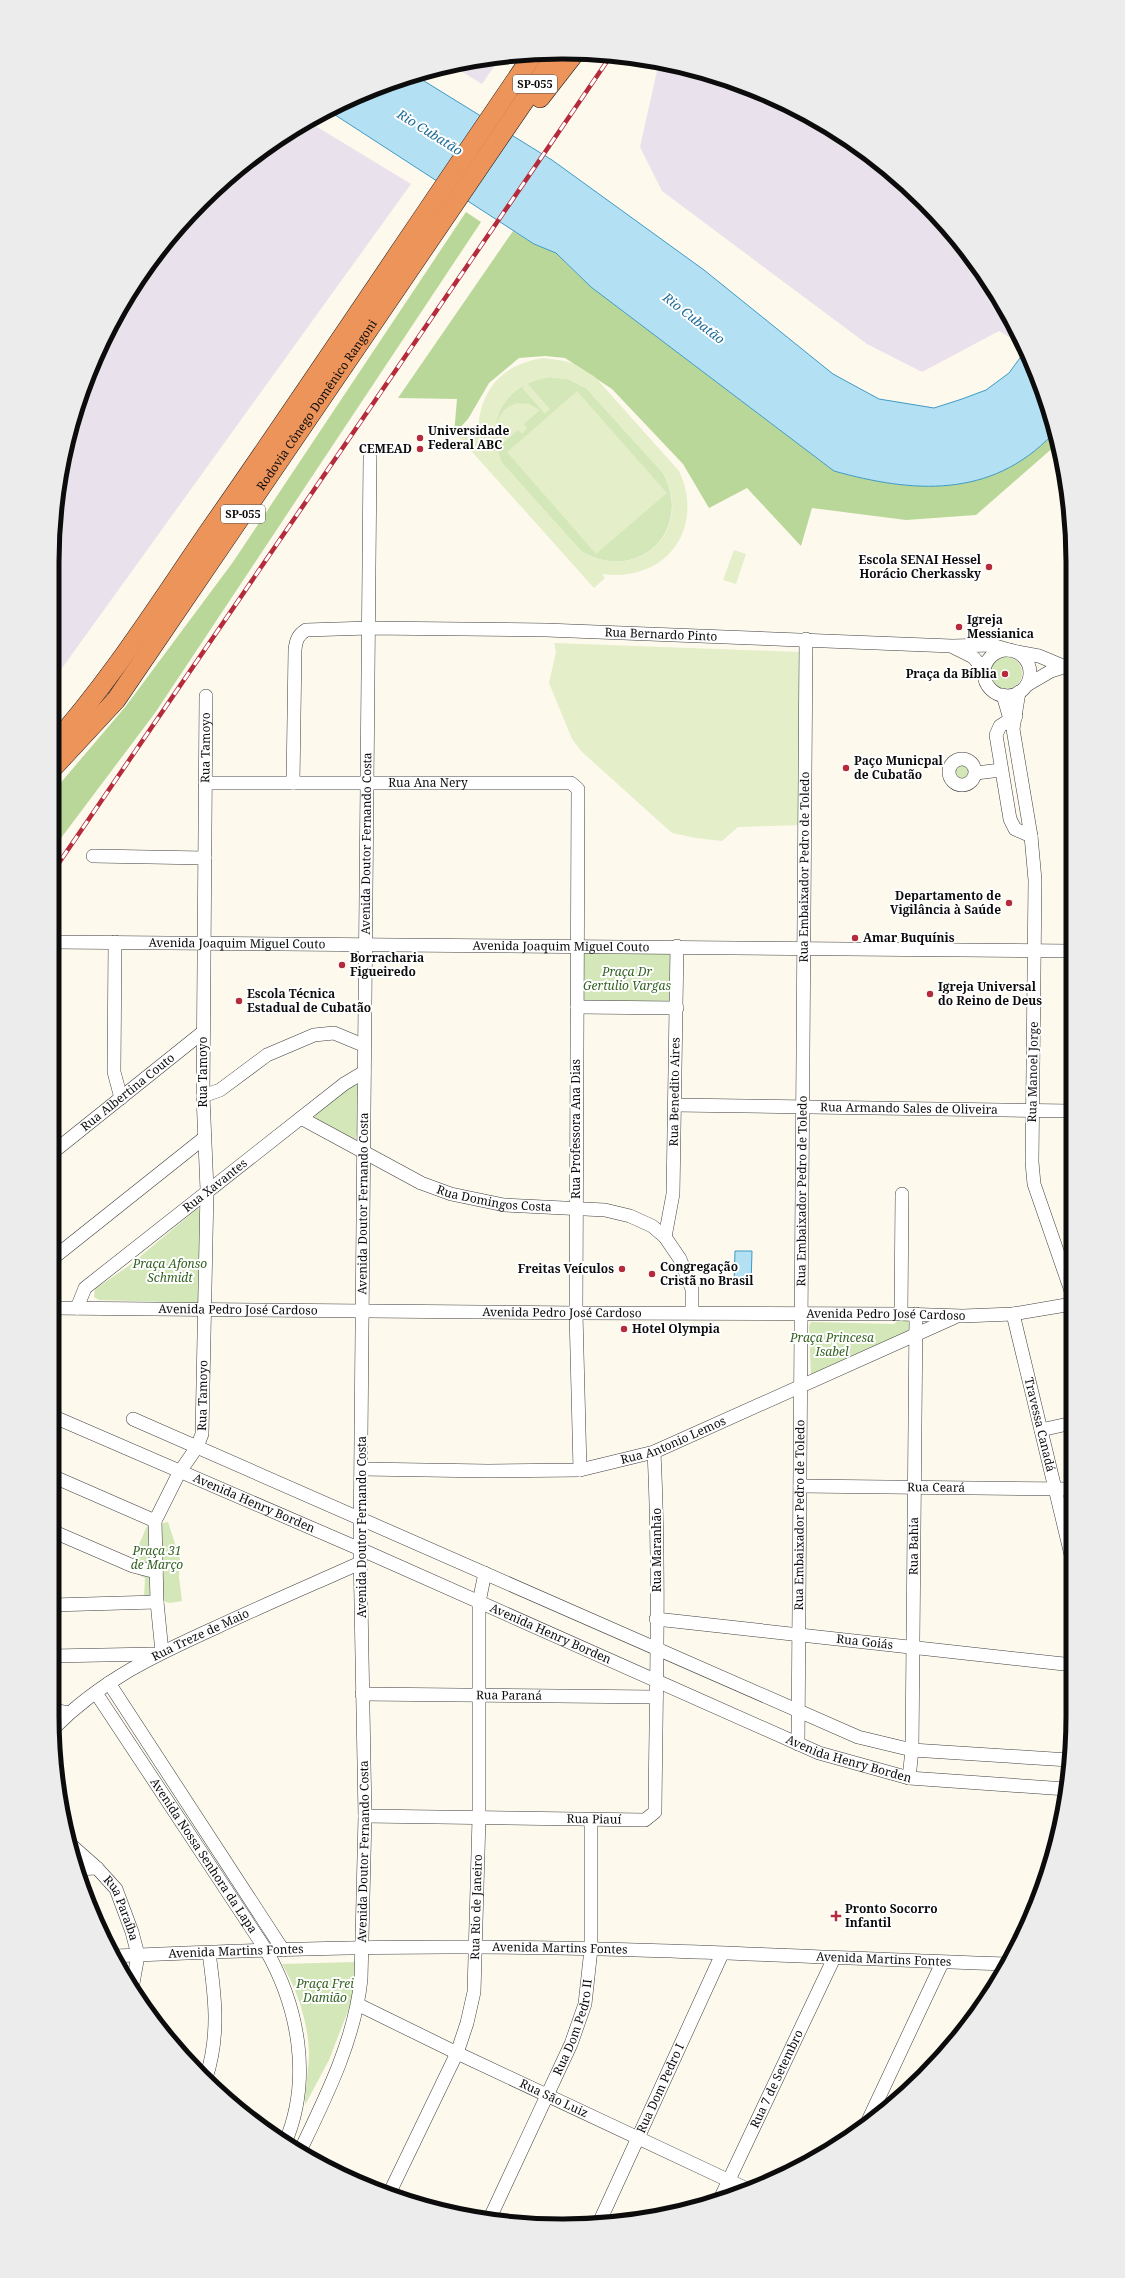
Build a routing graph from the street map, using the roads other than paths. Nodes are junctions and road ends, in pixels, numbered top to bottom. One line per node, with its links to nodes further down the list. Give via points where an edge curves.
1 (553, 59): 6 (highway, Rodovia Cônego Domênico Rangoni / SP-055)
2 (570, 59): 6 (highway)
3 (530, 60): 5 (highway, Rodovia Cônego Domênico Rangoni / SP-055)
4 (519, 61): 5 (highway)
5 (432, 204): 18 (highway, Rodovia Cônego Domênico Rangoni / SP-055, via 86,707)
6 (451, 208): 19 (highway, Rodovia Cônego Domênico Rangoni / SP-055, via 116,700)
7 (370, 458): 8 (street, Avenida Doutor Fernando Costa)
8 (369, 628): 9 (street, Rua Bernardo Pinto, via 546,630); 23 (street, Rua Bernardo Pinto, via 306,630 296,640); 24 (street, Avenida Doutor Fernando Costa)
9 (806, 639): 10 (street, Rua Bernardo Pinto); 35 (street, Rua Embaixador Pedro de Toledo)
10 (952, 646): 11 (street, Rua Bernardo Pinto, via 992,645); 13 (street, Rua Bernardo Pinto, via 973,657)
11 (1013, 651): 12 (street, Rua Bernardo Pinto, via 1039,656); 13 (street, via 996,652); 14 (street, via 1028,664 1030,674)
12 (1066, 666): 14 (street, via 1051,671)
13 (984, 668): 15 (street, via 988,686)
14 (1023, 689): 15 (street); 17 (street, Rua Manoel Jorge)
15 (1002, 695): 17 (street, Rua Manoel Jorge)
16 (206, 696): 22 (street, Rua Tamoyo)
17 (1012, 721): 20 (street, via 997,730); 26 (street, Rua Manoel Jorge)
18 (59, 738)
19 (59, 762)
20 (1001, 770): 21 (street); 26 (street, via 1015,829)
21 (976, 773)
22 (205, 783): 23 (street, Rua Ana Nery); 28 (street, Rua Tamoyo)
23 (292, 783): 24 (street, Rua Ana Nery)
24 (367, 784): 25 (street, Rua Ana Nery, via 571,783); 32 (street, Avenida Doutor Fernando Costa)
25 (578, 789): 33 (street, Rua Professora Ana Dias)
26 (1031, 836): 36 (street, Rua Manoel Jorge, via 1035,880)
27 (93, 856): 28 (street)
28 (204, 858): 31 (street, Rua Tamoyo)
29 (59, 942): 30 (street, Avenida Joaquim Miguel Couto)
30 (114, 942): 31 (street, Avenida Joaquim Miguel Couto); 44 (street, via 114,1072)
31 (204, 943): 32 (street, Avenida Joaquim Miguel Couto); 40 (street, Rua Tamoyo)
32 (366, 944): 33 (street, Avenida Joaquim Miguel Couto); 41 (street, Avenida Doutor Fernando Costa)
33 (578, 945): 34 (street, Avenida Joaquim Miguel Couto); 38 (street, Rua Professora Ana Dias)
34 (677, 946): 35 (street, Avenida Joaquim Miguel Couto); 39 (street, Rua Benedito Aires)
35 (805, 948): 36 (street, Avenida Joaquim Miguel Couto); 46 (street, Rua Embaixador Pedro de Toledo)
36 (1034, 950): 37 (street, Avenida Joaquim Miguel Couto); 47 (street, Rua Manoel Jorge)
37 (1066, 951)
38 (577, 1007): 39 (street); 55 (street, Rua Professora Ana Dias)
39 (677, 1008): 45 (street, Rua Benedito Aires)
40 (203, 1032): 43 (street, Rua Tamoyo); 44 (street, Rua Albertina Couto)
41 (363, 1045): 42 (street, Avenida Doutor Fernando Costa); 43 (street, via 334,1032 314,1035 267,1055 220,1090)
42 (364, 1072): 49 (street, Rua Xavantes, via 344,1084); 52 (street, Avenida Doutor Fernando Costa)
43 (203, 1096): 50 (street, Rua Tamoyo)
44 (122, 1098): 51 (street, Rua Albertina Couto)
45 (676, 1105): 46 (street, Rua Armando Sales de Oliveira); 56 (street, Rua Benedito Aires, via 673,1194)
46 (803, 1107): 47 (street, Rua Armando Sales de Oliveira); 66 (street, Rua Embaixador Pedro de Toledo)
47 (1033, 1110): 48 (street, Rua Armando Sales de Oliveira); 58 (street, Rua Manoel Jorge, via 1034,1184)
48 (1066, 1111)
49 (302, 1118): 52 (street, Rua Domingos Costa); 53 (street, Rua Xavantes)
50 (204, 1138): 53 (street, Rua Tamoyo); 57 (street)
51 (59, 1148)
52 (364, 1152): 55 (street, Rua Domingos Costa, via 421,1183 479,1201 530,1207); 63 (street, Avenida Doutor Fernando Costa)
53 (207, 1190): 61 (street, Rua Xavantes, via 84,1288); 62 (street, Rua Tamoyo)
54 (902, 1194): 67 (street)
55 (576, 1207): 56 (street, Rua Domingos Costa, via 630,1216 652,1226); 65 (street, Rua Professora Ana Dias)
56 (665, 1237): 64 (street, Rua Domingos Costa, via 687,1274 692,1289)
57 (59, 1253)
58 (1066, 1274)
59 (1066, 1305): 69 (street, Avenida Pedro José Cardoso)
60 (59, 1308): 61 (street, Avenida Pedro José Cardoso)
61 (77, 1308): 62 (street, Avenida Pedro José Cardoso)
62 (205, 1309): 63 (street, Avenida Pedro José Cardoso); 77 (street, Rua Tamoyo, via 202,1434)
63 (363, 1311): 65 (street, Avenida Pedro José Cardoso); 79 (street, Avenida Doutor Fernando Costa)
64 (692, 1312): 65 (street, Avenida Pedro José Cardoso); 66 (street, Avenida Pedro José Cardoso)
65 (576, 1313): 80 (street, Rua Professora Ana Dias)
66 (802, 1314): 67 (street, Avenida Pedro José Cardoso); 72 (street, Rua Embaixador Pedro de Toledo)
67 (902, 1314): 68 (street, Avenida Pedro José Cardoso)
68 (916, 1314): 70 (street, Avenida Pedro José Cardoso); 71 (street, Rua Bahia)
69 (1013, 1314): 70 (street, Avenida Pedro José Cardoso); 76 (street, Travessa Canadá)
70 (963, 1316): 71 (street, Rua Antonio Lemos, via 946,1320)
71 (916, 1335): 72 (street, Rua Antonio Lemos); 84 (street, Rua Bahia)
72 (801, 1386): 78 (street, Rua Antonio Lemos); 83 (street, Rua Embaixador Pedro de Toledo)
73 (59, 1419): 81 (street, Avenida Henry Borden)
74 (133, 1419): 77 (street, Avenida Henry Borden)
75 (1066, 1424): 76 (street)
76 (1041, 1430): 85 (street, Travessa Canadá)
77 (197, 1447): 81 (street, Rua Tamoyo); 87 (street, Avenida Henry Borden)
78 (654, 1452): 80 (street, Rua Antonio Lemos); 98 (street, Rua Maranhão, via 657,1518)
79 (362, 1469): 80 (street, Rua Antonio Lemos, via 488,1472); 87 (street, Avenida Doutor Fernando Costa)
80 (580, 1470)
81 (179, 1473): 88 (street, Rua Tamoyo); 91 (street, Avenida Henry Borden)
82 (59, 1479): 88 (street)
83 (800, 1486): 84 (street, Rua Ceará); 99 (street, Rua Embaixador Pedro de Toledo)
84 (914, 1487): 85 (street, Rua Ceará); 100 (street, Rua Bahia)
85 (1056, 1489): 86 (street, Rua Ceará); 89 (street, Travessa Canadá)
86 (1066, 1489)
87 (361, 1519): 91 (street, Avenida Doutor Fernando Costa); 94 (street, Avenida Henry Borden)
88 (155, 1521): 93 (street)
89 (1066, 1533)
90 (59, 1534): 93 (street, via 133,1566)
91 (360, 1550): 92 (street, Avenida Doutor Fernando Costa); 96 (street, Avenida Henry Borden)
92 (360, 1563): 102 (street, Rua Treze de Maio); 108 (street, Avenida Doutor Fernando Costa)
93 (156, 1572): 95 (street)
94 (485, 1573): 96 (street, Rua Rio de Janeiro); 101 (street, Avenida Henry Borden)
95 (157, 1602): 97 (street); 102 (street)
96 (479, 1602): 105 (street, Avenida Henry Borden); 109 (street, Rua Rio de Janeiro)
97 (59, 1605)
98 (656, 1619): 99 (street, Rua Goiás); 101 (street, Rua Maranhão)
99 (798, 1635): 100 (street, Rua Goiás); 112 (street, Rua Embaixador Pedro de Toledo)
100 (913, 1647): 104 (street, Rua Goiás); 116 (street, Rua Bahia)
101 (656, 1648): 105 (street, Rua Piauí); 112 (street, Avenida Henry Borden)
102 (159, 1653): 103 (street); 106 (street, Rua Treze de Maio)
103 (59, 1656)
104 (1066, 1664)
105 (655, 1680): 110 (street, Rua Piauí); 115 (street, Avenida Henry Borden)
106 (109, 1683): 107 (street, Rua Treze de Maio); 130 (street, Avenida Nossa Senhora da Lapa)
107 (96, 1693): 113 (street, Rua Treze de Maio); 129 (street, Avenida Nossa Senhora da Lapa)
108 (362, 1694): 109 (street, Rua Paraná); 120 (street, Avenida Doutor Fernando Costa)
109 (479, 1697): 110 (street, Rua Paraná); 121 (street, Rua Rio de Janeiro)
110 (656, 1697): 122 (street, Rua Piauí, via 655,1812 645,1820)
111 (59, 1711): 113 (street)
112 (798, 1712): 115 (street, Rua Embaixador Pedro de Toledo); 116 (street, Avenida Henry Borden, via 858,1737)
113 (69, 1713): 114 (street, Rua Treze de Maio)
114 (59, 1723)
115 (798, 1744): 118 (street, Avenida Henry Borden, via 819,1753)
116 (912, 1750): 117 (street, Avenida Henry Borden); 118 (street, Rua Bahia)
117 (1064, 1760)
118 (909, 1778): 119 (street, Avenida Henry Borden)
119 (1061, 1789)
120 (365, 1816): 121 (street, Rua Piauí); 127 (street, Avenida Doutor Fernando Costa)
121 (479, 1818): 122 (street, Rua Piauí); 126 (street, Rua Rio de Janeiro)
122 (591, 1820): 128 (street, Rua Dom Pedro II)
123 (78, 1851): 124 (street, Rua Paraíba)
124 (97, 1868): 125 (street); 133 (street, Rua Paraíba, via 116,1889)
125 (83, 1869)
126 (476, 1947): 127 (street, Avenida Martins Fontes); 128 (street, Avenida Martins Fontes); 140 (street, Rua Rio de Janeiro, via 474,1992 467,2024)
127 (362, 1948): 130 (street, Avenida Martins Fontes); 139 (street)
128 (591, 1949): 132 (street, Avenida Martins Fontes); 142 (street, Rua Dom Pedro II, via 589,1976 579,2024)
129 (266, 1950): 130 (street, Avenida Martins Fontes); 131 (street, Avenida Martins Fontes); 144 (street, Avenida Nossa Senhora da Lapa, via 284,1986 299,2046 300,2075 297,2101)
130 (284, 1950)
131 (209, 1953): 133 (street, Avenida Martins Fontes); 141 (street, via 216,2004 216,2029 213,2056)
132 (722, 1954): 135 (street, Avenida Martins Fontes); 145 (street, Rua Dom Pedro I)
133 (138, 1955): 134 (street, Avenida Martins Fontes); 138 (street, Rua Paraíba)
134 (120, 1956)
135 (834, 1958): 136 (street, Avenida Martins Fontes); 147 (street, Rua 7 de Setembro)
136 (942, 1963): 137 (street, Avenida Martins Fontes); 143 (street)
137 (1001, 1964)
138 (134, 1979)
139 (359, 2005): 140 (street, Rua São Luiz); 146 (street, via 342,2058)
140 (456, 2053): 142 (street, Rua São Luiz); 149 (street, Rua Rio de Janeiro)
141 (207, 2073)
142 (548, 2095): 145 (street, Rua São Luiz); 151 (street, Rua Dom Pedro II)
143 (872, 2113)
144 (287, 2136)
145 (639, 2138): 147 (street, Rua São Luiz); 152 (street, Rua Dom Pedro I)
146 (302, 2147)
147 (729, 2180): 148 (street, Rua São Luiz); 150 (street, Rua 7 de Setembro)
148 (741, 2186)
149 (392, 2189)
150 (723, 2192)
151 (493, 2214)
152 (602, 2217)

